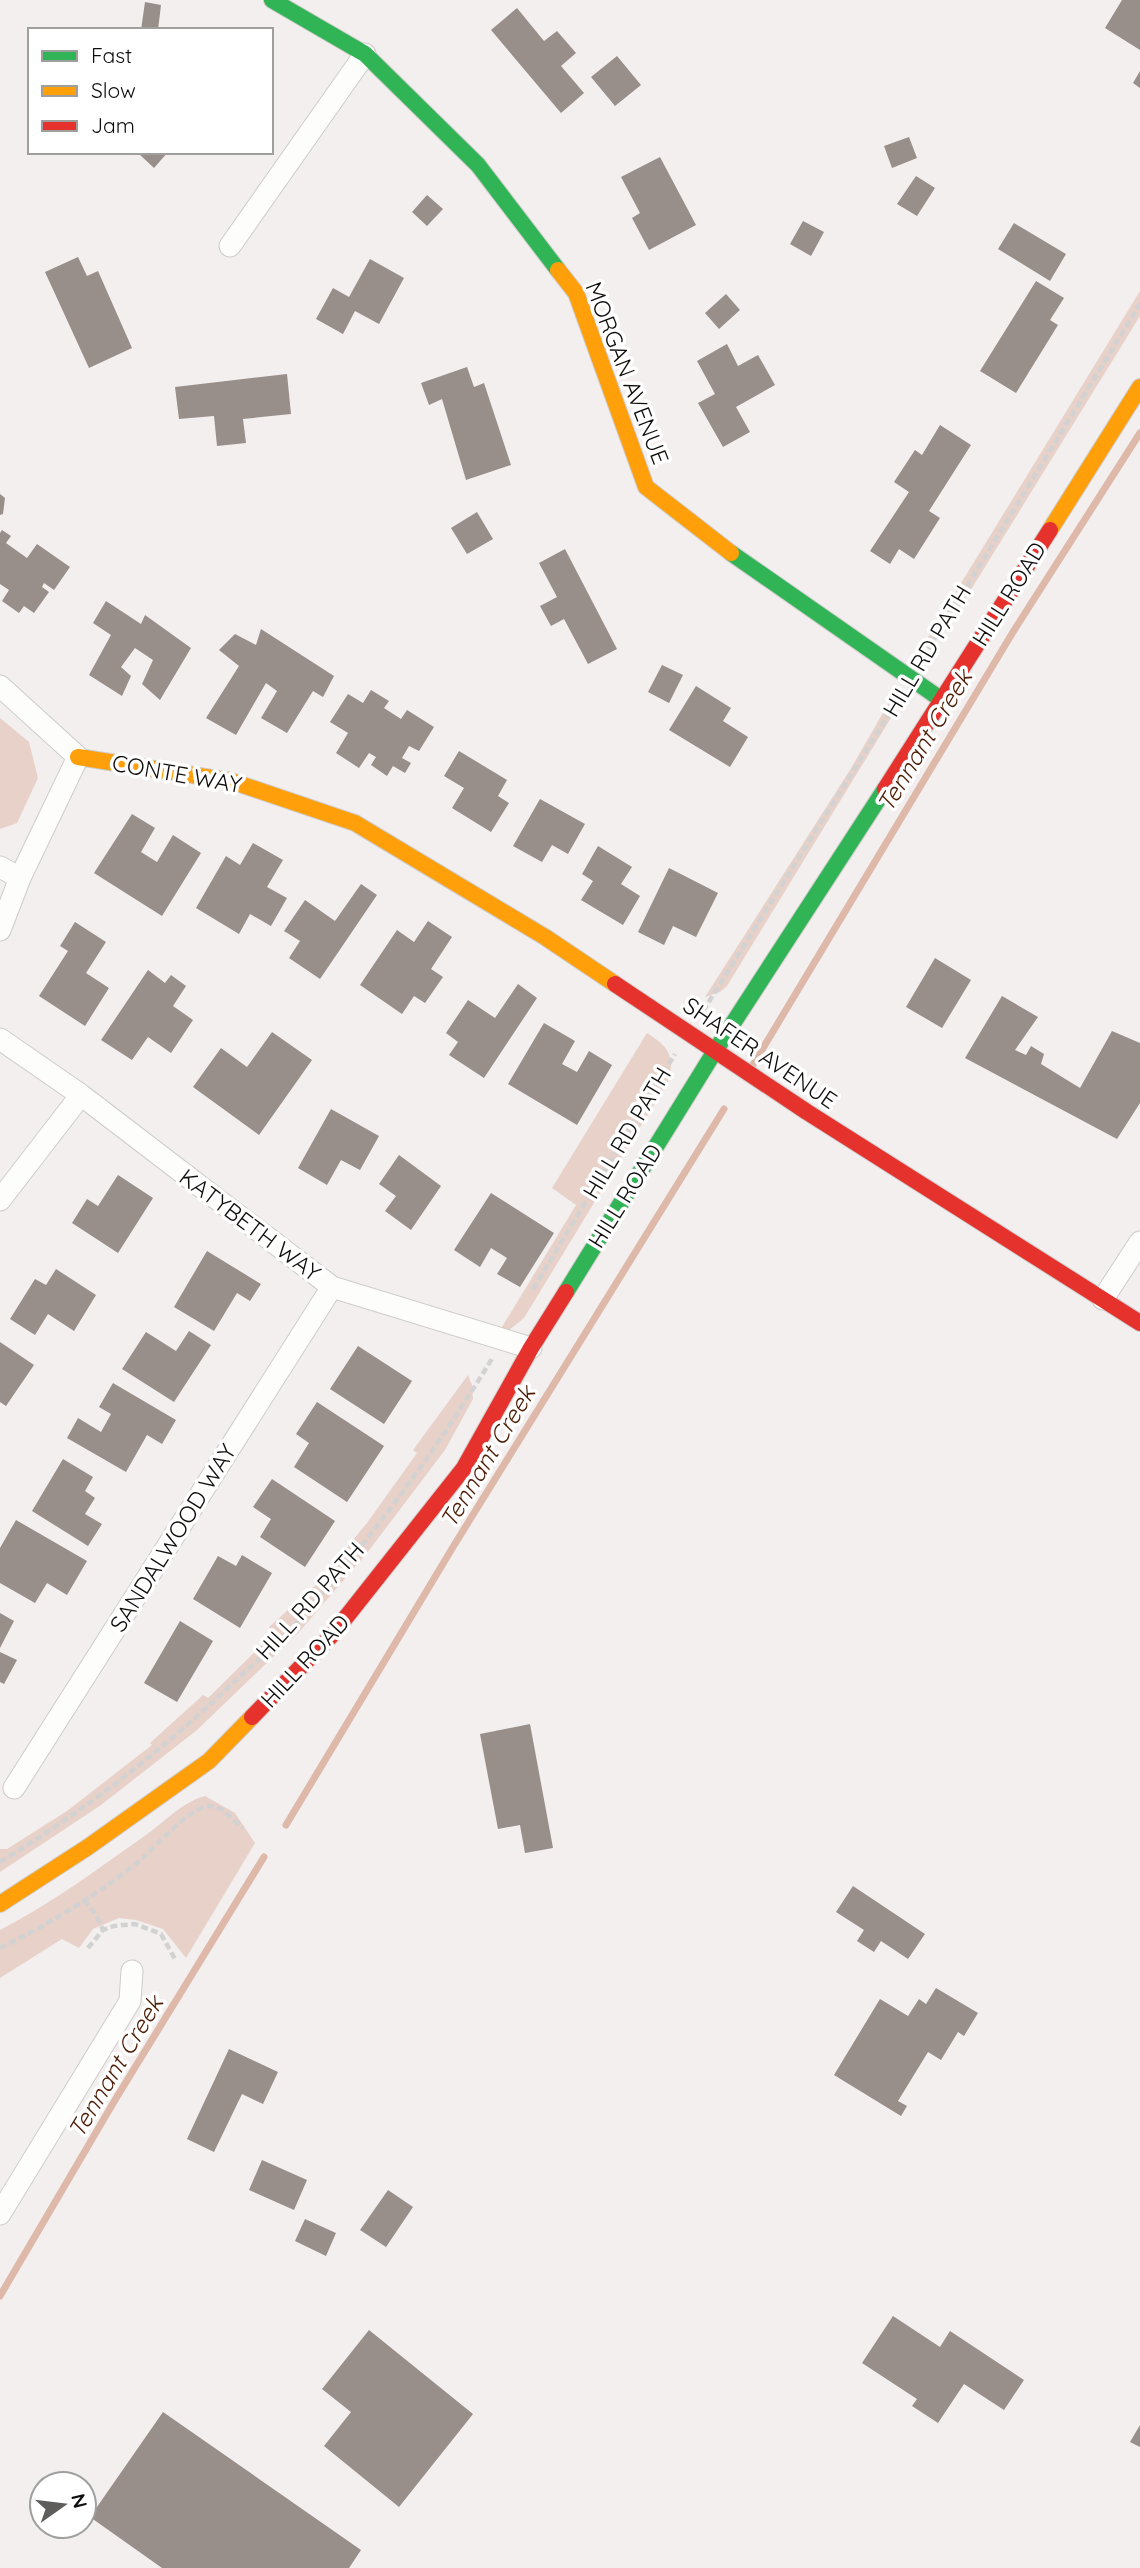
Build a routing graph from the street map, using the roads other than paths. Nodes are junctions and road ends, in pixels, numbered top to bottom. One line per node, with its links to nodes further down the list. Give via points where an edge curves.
1 (272, 0): 2 (street, MORGAN AVENUE)
2 (365, 54): 3 (street); 6 (street, MORGAN AVENUE, via 478,164 576,293 646,487 755,571)
3 (230, 246)
4 (1140, 387): 6 (street, HILL ROAD)
5 (0, 686): 7 (street)
6 (942, 699): 13 (street, HILL ROAD)
7 (78, 757): 8 (street, CONTE WAY, via 231,781); 10 (street)
8 (355, 822): 13 (street, SHAFER AVENUE, via 545,937)
9 (0, 867): 10 (street)
10 (20, 878): 11 (street)
11 (0, 930)
12 (0, 1039): 14 (street, KATYBETH WAY)
13 (715, 1051): 18 (street, SHAFER AVENUE); 20 (street, HILL ROAD)
14 (81, 1095): 15 (street); 17 (street, KATYBETH WAY)
15 (0, 1200)
16 (1140, 1242): 18 (street)
17 (332, 1287): 20 (street, KATYBETH WAY); 21 (street, SANDALWOOD WAY)
18 (1103, 1299): 19 (street, SHAFER AVENUE)
19 (1140, 1323)
20 (531, 1348): 22 (street, HILL ROAD, via 464,1468 332,1635 209,1761)
21 (14, 1788)
22 (0, 1904)
23 (132, 1971): 24 (street, via 130,2001)
24 (0, 2214)

